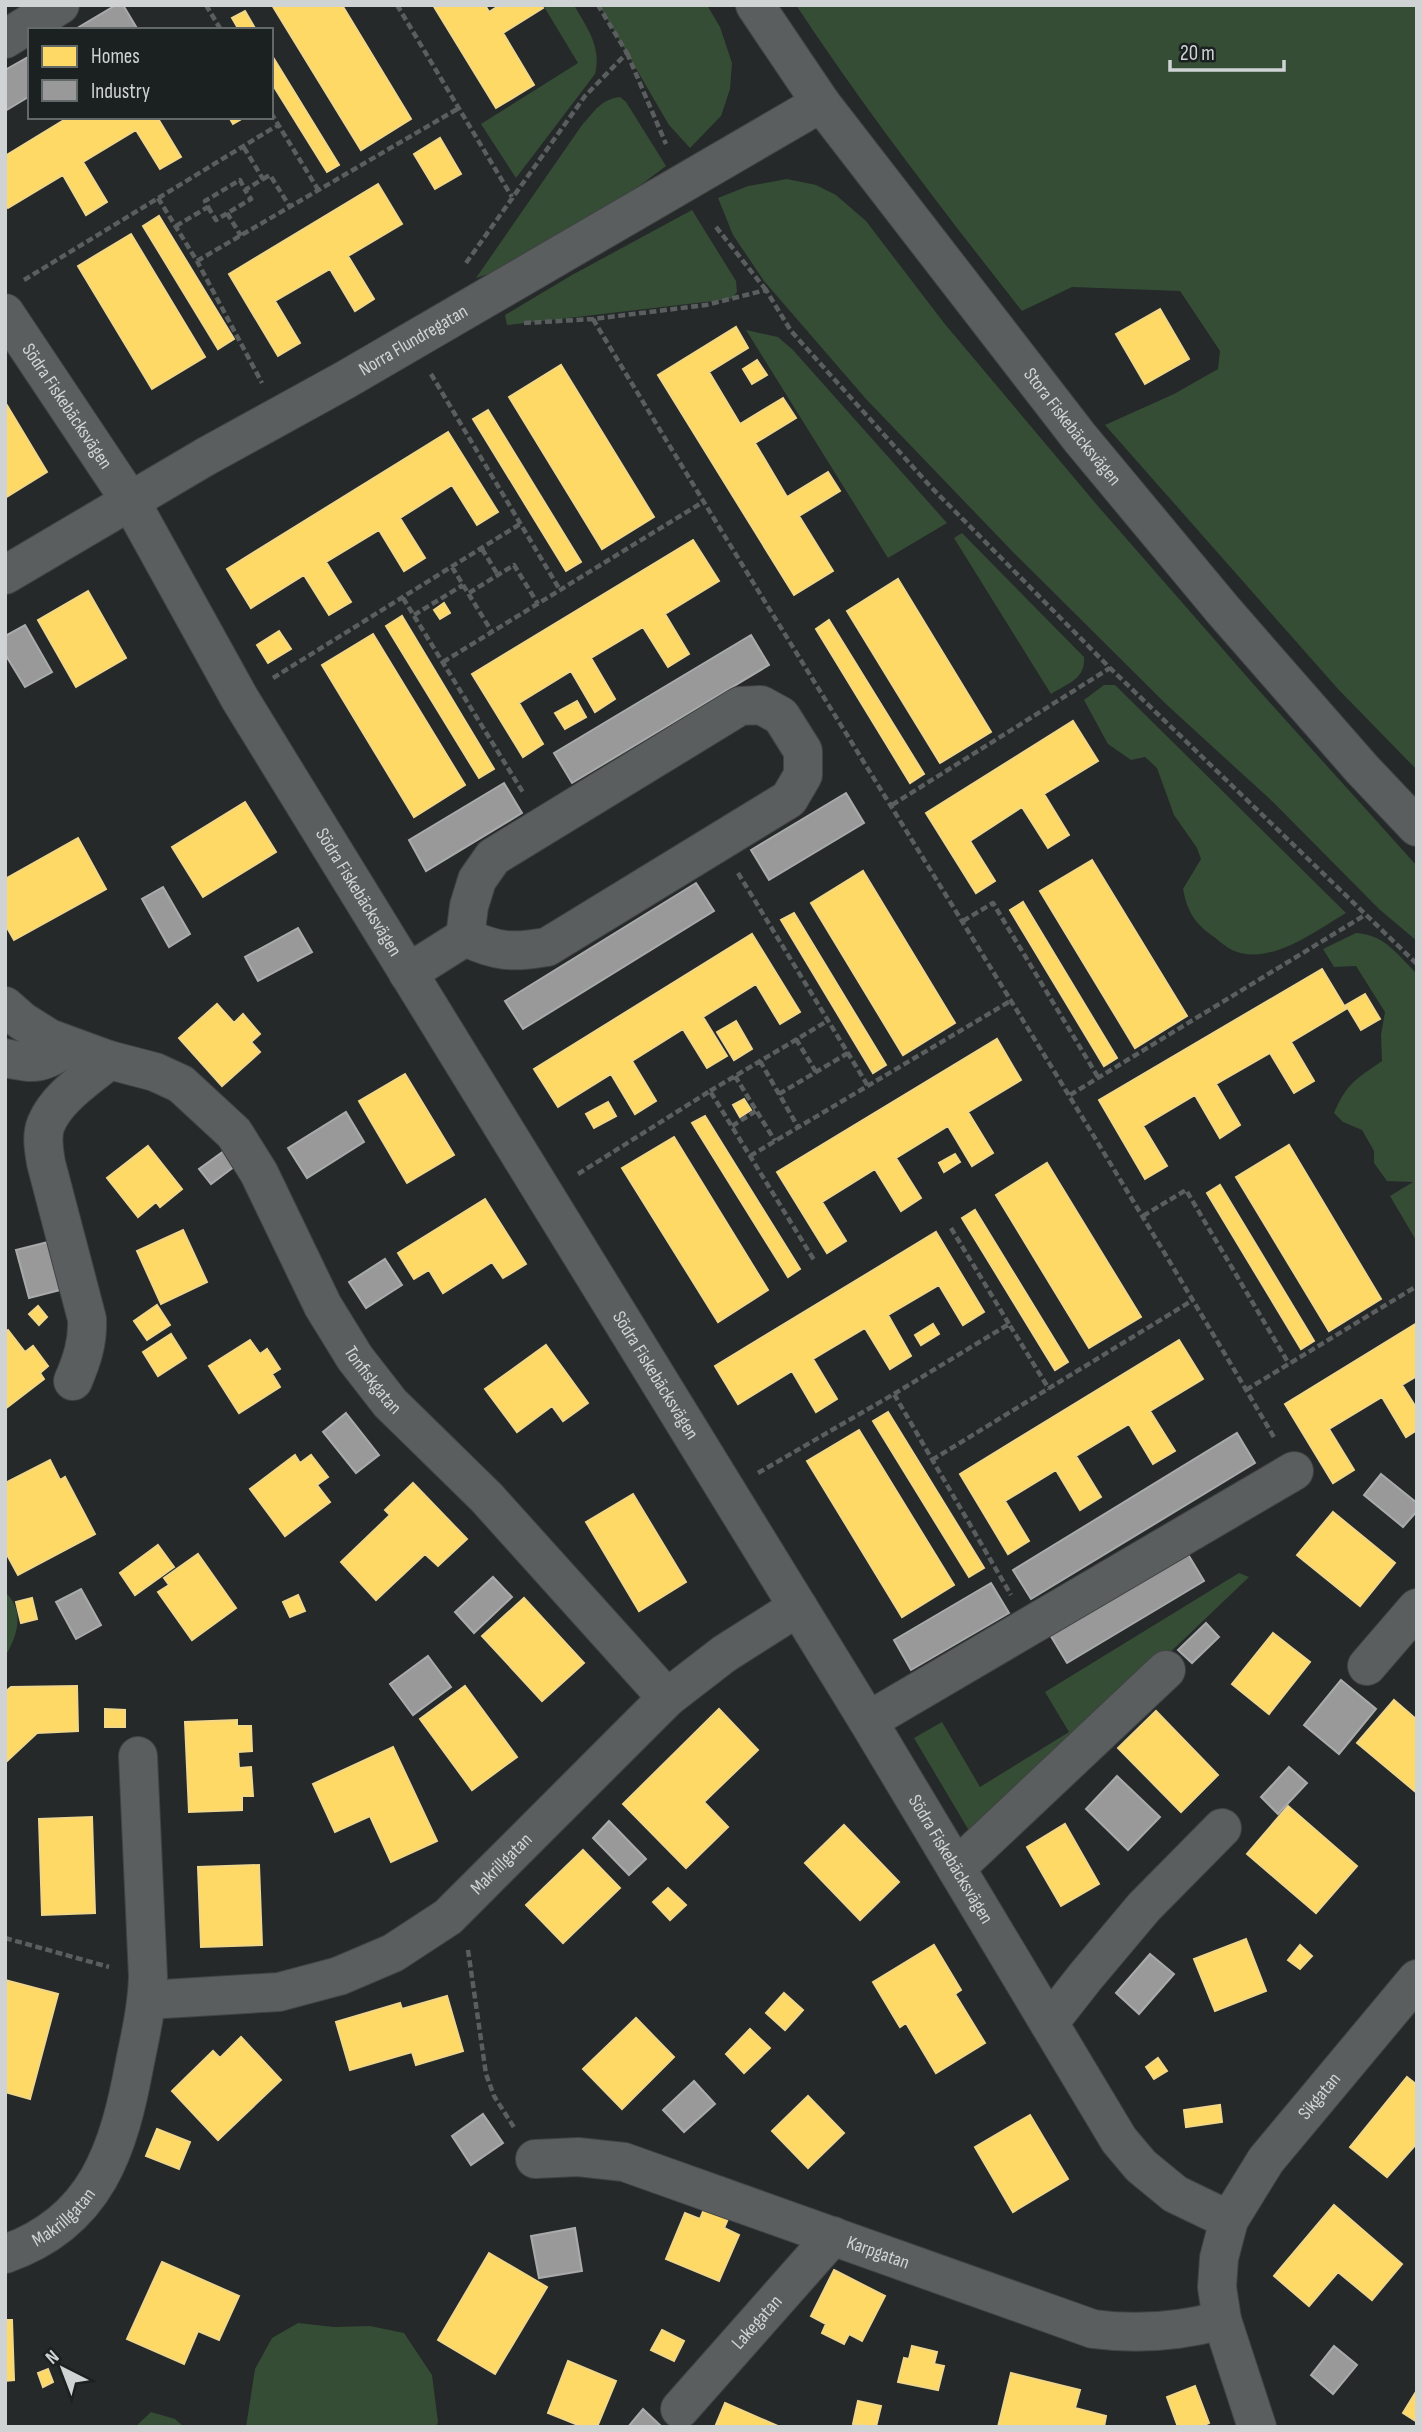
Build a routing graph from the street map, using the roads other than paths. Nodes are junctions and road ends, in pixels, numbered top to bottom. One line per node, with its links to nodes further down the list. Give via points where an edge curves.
1 (60, 5): 3 (street)
2 (755, 5): 4 (street, Stora Fiskebäcksvägen)
3 (5, 39)
4 (821, 103): 6 (street, Norra Flundregatan); 8 (street, Stora Fiskebäcksvägen, via 1080,438 1223,610)
5 (11, 299): 6 (street, Södra Fiskebäcksvägen)
6 (131, 502): 7 (street, Norra Flundregatan); 10 (street, Södra Fiskebäcksvägen, via 240,699)
7 (5, 575)
8 (1417, 827)
9 (465, 937): 9 (street, via 516,953 547,947 789,799 803,775 803,751 782,716 761,705 740,706 494,857 477,880); 10 (street)
10 (408, 973): 17 (street, Södra Fiskebäcksvägen)
11 (5, 1006): 12 (street, Tonfiskgatan, via 22,1021)
12 (69, 1046): 13 (street, via 46,1061 30,1064); 14 (street, Tonfiskgatan)
13 (5, 1059)
14 (108, 1060): 15 (street, via 60,1102 46,1124 43,1139 87,1319 84,1356); 21 (street, Tonfiskgatan, via 181,1084 234,1133 259,1173 323,1306 355,1358 390,1403 487,1498)
15 (73, 1381)
16 (1294, 1471): 22 (street)
17 (798, 1607): 21 (street, Makrillgatan, via 724,1654); 22 (street, Södra Fiskebäcksvägen)
18 (1417, 1608): 19 (street)
19 (1367, 1666)
20 (1166, 1670): 25 (street)
21 (667, 1698): 27 (street, Makrillgatan, via 448,1917 393,1953 339,1976 279,1992)
22 (868, 1721): 25 (street, Södra Fiskebäcksvägen)
23 (138, 1756): 27 (street, Makrillgatan)
24 (1222, 1828): 28 (street, via 1144,1907)
25 (956, 1868): 28 (street, Södra Fiskebäcksvägen)
26 (1417, 1979): 30 (street, Sikgatan, via 1266,2160)
27 (148, 1989): 32 (street, Makrillgatan, via 121,2124 94,2188 45,2236)
28 (1049, 2023): 30 (street, Södra Fiskebäcksvägen, via 1119,2140 1141,2166 1175,2194)
29 (535, 2159): 31 (street, Karpgatan, via 624,2162)
30 (1229, 2220): 33 (street, via 1219,2258)
31 (834, 2236): 33 (street, Karpgatan, via 1093,2329 1166,2332); 34 (street, Lakegatan)
32 (5, 2253)
33 (1222, 2320): 35 (street)
34 (680, 2409)
35 (1257, 2427)

